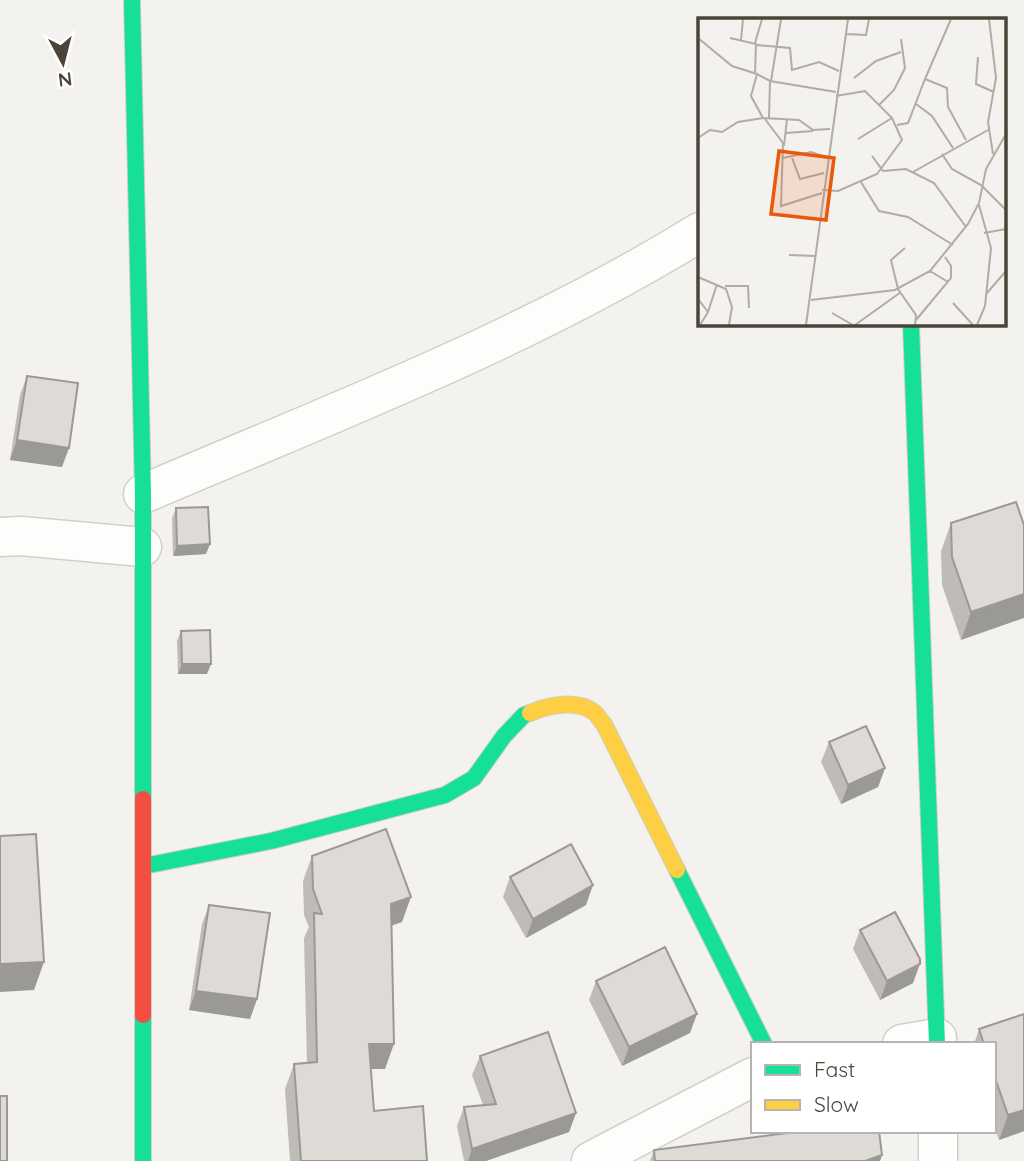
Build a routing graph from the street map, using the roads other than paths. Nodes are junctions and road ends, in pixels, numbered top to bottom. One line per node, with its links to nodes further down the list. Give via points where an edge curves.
1 (132, 0): 4 (street)
2 (698, 233): 4 (street, via 496,343)
3 (911, 326): 9 (street)
4 (143, 494): 6 (street)
5 (0, 537): 6 (street)
6 (142, 547): 7 (street)
7 (144, 866): 8 (street, via 271,841 445,795 474,778 524,715 543,707 575,705 594,712 605,726); 12 (street)
8 (763, 1042)
9 (925, 1042)
10 (751, 1078): 13 (street)
11 (938, 1133): 14 (street)
12 (149, 1156)
13 (591, 1161)
14 (939, 1161)

